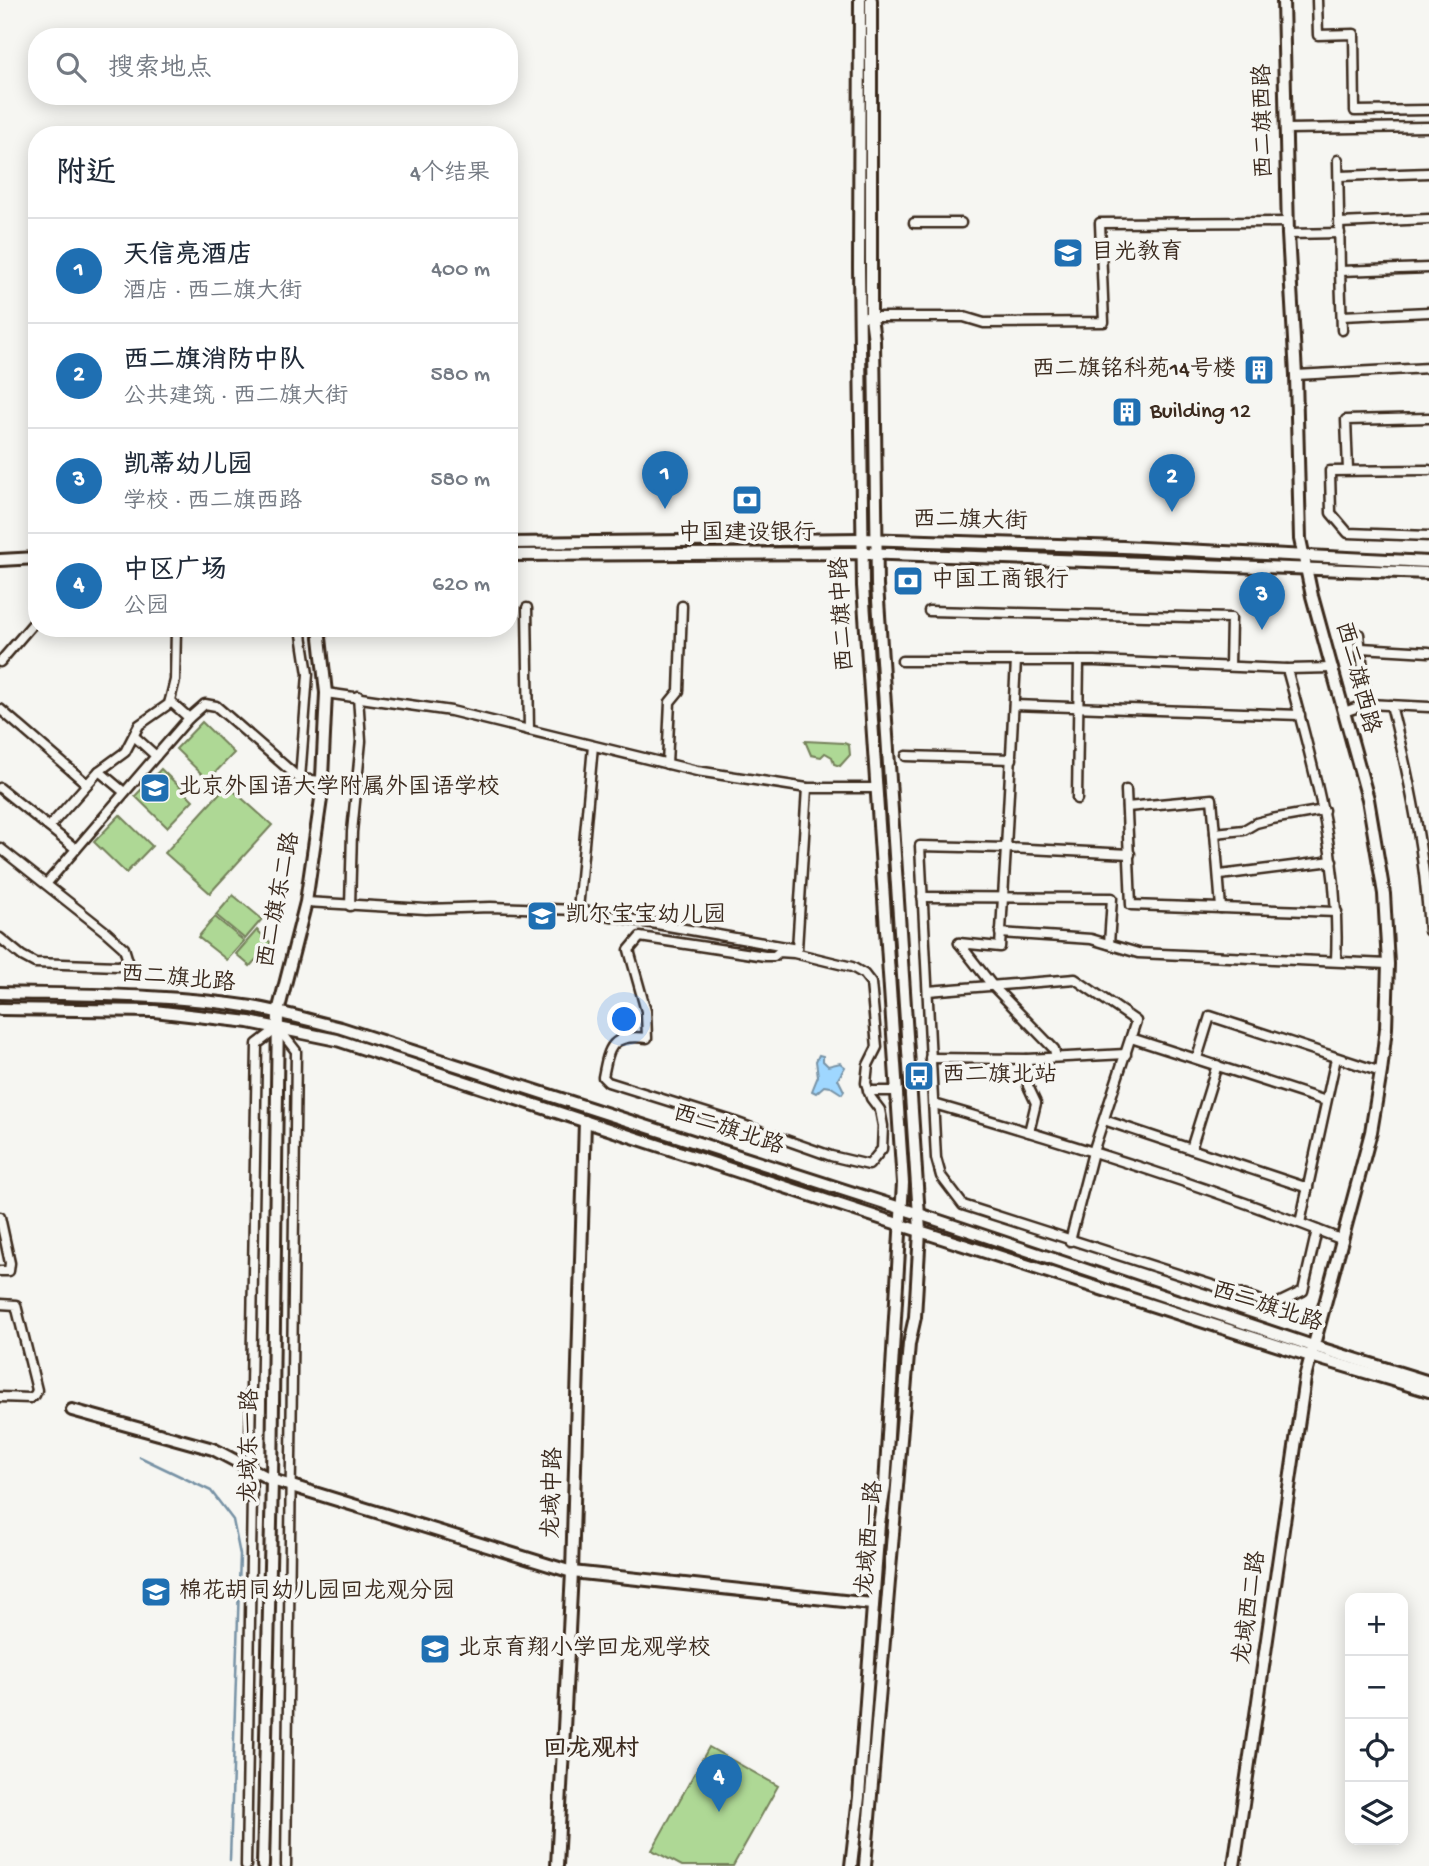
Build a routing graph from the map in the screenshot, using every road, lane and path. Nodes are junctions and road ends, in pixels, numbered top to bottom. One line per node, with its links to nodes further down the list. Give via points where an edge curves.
1 (860, 0): 21 (main road, 西二旗中路)
2 (871, 0): 21 (main road, 西二旗中路)
3 (1283, 0): 7 (main road, 西二旗西路)
4 (1317, 0): 5 (street, via 1318,35 1354,34 1355,111)
5 (1429, 110)
6 (1429, 127): 7 (street)
7 (1286, 129): 15 (main road, 西二旗西路)
8 (1338, 160): 10 (street)
9 (1429, 173): 10 (street)
10 (1339, 176): 14 (street)
11 (1429, 219): 14 (street)
12 (914, 223): 13 (street)
13 (961, 223)
14 (1340, 223): 16 (street)
15 (1288, 228): 16 (street); 21 (street, via 1100,223 1104,322 984,323 964,317); 24 (main road, 西二旗西路)
16 (1340, 233): 18 (street)
17 (1429, 268): 18 (street)
18 (1340, 271): 20 (street)
19 (1429, 312): 20 (street)
20 (1342, 316): 22 (street)
21 (865, 317): 29 (main road, 西二旗中路); 30 (main road, 西二旗中路, via 874,340)
22 (1342, 330)
23 (1429, 368): 24 (street)
24 (1296, 375): 35 (main road, 西二旗西路)
25 (1429, 418): 26 (street, via 1346,420)
26 (1348, 470): 27 (street); 28 (street, via 1330,471 1331,513 1348,533)
27 (1429, 471)
28 (1429, 536)
29 (861, 539): 30 (main road, 西二旗大街); 31 (main road, 西二旗大街); 32 (main road, 西二旗中路)
30 (876, 540): 33 (main road, 西二旗中路); 35 (main road, 西二旗大街)
31 (518, 542)
32 (862, 553): 33 (main road, 西二旗大街); 34 (main road, 西二旗大街); 83 (main road, 西二旗中路)
33 (876, 553): 39 (main road, 西二旗大街); 137 (main road, 西二旗中路)
34 (518, 555)
35 (1303, 557): 38 (main road, 西二旗大街); 39 (main road, 西二旗西路)
36 (28, 558): 37 (main road)
37 (0, 560)
38 (1429, 562)
39 (1306, 568): 40 (main road, 西二旗大街); 56 (main road, 西二旗西路)
40 (1429, 573)
41 (682, 606): 76 (street, via 678,691 670,702)
42 (527, 608): 70 (street)
43 (929, 611): 55 (street, via 1231,618)
44 (28, 629): 54 (street)
45 (1359, 634): 49 (street)
46 (176, 637): 60 (street)
47 (302, 637): 78 (street, via 308,674)
48 (320, 637): 58 (main road, 西二旗东二路)
49 (1361, 648): 50 (street); 61 (street)
50 (1429, 652)
51 (902, 661): 52 (street)
52 (1016, 661): 53 (street); 62 (street)
53 (1079, 661): 55 (street); 64 (street)
54 (0, 662)
55 (1230, 666): 57 (street)
56 (1333, 668): 57 (street); 67 (main road, 西二旗西路)
57 (1287, 669): 68 (street)
58 (326, 693): 59 (street); 79 (main road, 西二旗东二路)
59 (358, 696): 70 (street); 101 (street, via 361,741)
60 (170, 701): 69 (street); 71 (street, via 142,723)
61 (1367, 704): 63 (street); 67 (street)
62 (1014, 705): 64 (street); 75 (street)
63 (1391, 705): 65 (street); 105 (street, via 1413,801)
64 (1078, 707): 68 (street); 86 (street)
65 (1429, 707)
66 (0, 709): 80 (street)
67 (1343, 712): 110 (main road, 西二旗西路, via 1379,853)
68 (1300, 715): 88 (street)
69 (189, 718): 73 (street); 78 (street, via 203,705 214,705)
70 (529, 730): 72 (street)
71 (134, 736): 73 (street); 77 (street, via 122,754)
72 (593, 746): 76 (street); 103 (street)
73 (156, 756): 85 (street)
74 (906, 756): 75 (street)
75 (1012, 759): 92 (street)
76 (667, 764): 82 (street)
77 (99, 771): 80 (street); 85 (street)
78 (300, 779): 79 (street)
79 (322, 782): 100 (main road, 西二旗东二路)
80 (88, 784): 89 (street)
81 (0, 788): 89 (street)
82 (807, 788): 83 (street); 103 (street, via 796,949)
83 (877, 788): 127 (main road, 西二旗中路)
84 (1126, 790): 87 (street)
85 (124, 792): 93 (street)
86 (1077, 799)
87 (1127, 807): 90 (street, via 1212,799); 94 (street)
88 (1324, 810): 90 (street); 95 (street)
89 (49, 827): 93 (street)
90 (1215, 833): 96 (street)
91 (0, 848): 97 (street)
92 (1006, 848): 94 (street); 98 (street, via 920,846); 99 (street)
93 (76, 849): 97 (street)
94 (1130, 853): 102 (street, via 1131,905)
95 (1332, 861): 96 (street); 104 (street)
96 (1220, 875): 102 (street)
97 (47, 883): 107 (street, via 124,948 128,961 35,963)
98 (922, 897): 99 (street); 112 (street)
99 (1003, 899): 106 (street); 108 (street, via 1112,898)
100 (306, 902): 101 (street); 115 (main road, 西二旗东二路)
101 (351, 906): 103 (street)
102 (1221, 908): 104 (street)
103 (578, 910)
104 (1336, 912): 109 (street)
105 (1429, 931)
106 (1000, 933): 108 (street); 111 (street, via 1000,947 959,943)
107 (0, 938)
108 (1110, 944): 109 (street, via 1139,953)
109 (1336, 960): 110 (street)
110 (1388, 964): 125 (main road, 西二旗西路)
111 (992, 985): 112 (street); 117 (street, via 1075,979 1136,1021); 120 (street, via 1054,1049)
112 (928, 991): 119 (street)
113 (0, 993): 115 (main road, 西二旗北路, via 153,997)
114 (0, 1009): 116 (main road, 西二旗北路, via 154,1011)
115 (278, 1012): 116 (main road, 西二旗东二路); 136 (main road, 西二旗北路, via 341,1028)
116 (278, 1028): 131 (main road, 西二旗北路, via 337,1040); 152 (main road, 龙域东一路); 153 (street, via 296,1051); 156 (street, via 257,1044)
117 (1131, 1038): 118 (street); 121 (street)
118 (1126, 1054): 120 (street); 130 (street)
119 (930, 1058): 123 (street); 129 (street)
120 (1056, 1058): 123 (street)
121 (1197, 1058): 122 (street, via 1210,1016); 124 (street)
122 (1336, 1058): 125 (street); 128 (street)
123 (1027, 1059): 132 (street, via 1028,1086 1036,1103)
124 (1217, 1065): 128 (street); 133 (street)
125 (1381, 1072): 143 (main road, 西二旗西路)
126 (868, 1091): 126 (street, via 880,1110 883,1126 882,1149 869,1165 608,1082 603,1077 614,1042 646,1038 646,1012 629,950 640,937 765,956 794,953 858,970 871,983 877,1047 868,1065); 127 (street)
127 (897, 1091): 136 (main road, 西二旗中路)
128 (1326, 1101): 135 (street)
129 (934, 1104): 132 (street); 144 (street, via 939,1171 963,1205)
130 (1104, 1120): 133 (street); 134 (street)
131 (585, 1121): 140 (main road, 西二旗北路); 154 (main road, 龙域中路)
132 (1029, 1132): 134 (street)
133 (1191, 1149): 135 (street)
134 (1093, 1152): 139 (street); 144 (street)
135 (1308, 1188): 139 (street)
136 (901, 1209): 137 (main road, 西二旗北路); 140 (main road, 西二旗中路)
137 (919, 1214): 142 (main road, 龙域西一路); 147 (main road, 西二旗北路)
138 (0, 1217): 145 (street, via 10,1263 9,1271)
139 (1300, 1223): 141 (street)
140 (901, 1225): 142 (main road, 西二旗北路); 155 (main road, 龙域西一路, via 885,1486)
141 (1317, 1230): 143 (street); 144 (street, via 1303,1291 1274,1306)
142 (920, 1231): 147 (main road, 西二旗北路); 161 (main road, 龙域西一路)
143 (1343, 1240): 147 (main road, 西二旗西路)
144 (1070, 1241)
145 (0, 1271)
146 (0, 1304): 150 (street, via 16,1305 37,1390 30,1398)
147 (1312, 1351): 148 (main road, 西二旗北路); 149 (main road, 西二旗北路); 162 (main road, 龙域西二路)
148 (1429, 1381)
149 (1429, 1391)
150 (0, 1397)
151 (72, 1410): 152 (main road, via 213,1449)
152 (272, 1480): 153 (main road); 157 (main road, 龙域东一路)
153 (291, 1486): 154 (main road); 158 (street)
154 (572, 1572): 155 (main road); 159 (main road, 龙域中路)
155 (872, 1604): 160 (main road, 龙域西一路)
156 (246, 1866)
157 (264, 1866)
158 (286, 1866)
159 (557, 1866)
160 (850, 1866)
161 (865, 1866)
162 (1234, 1866)

